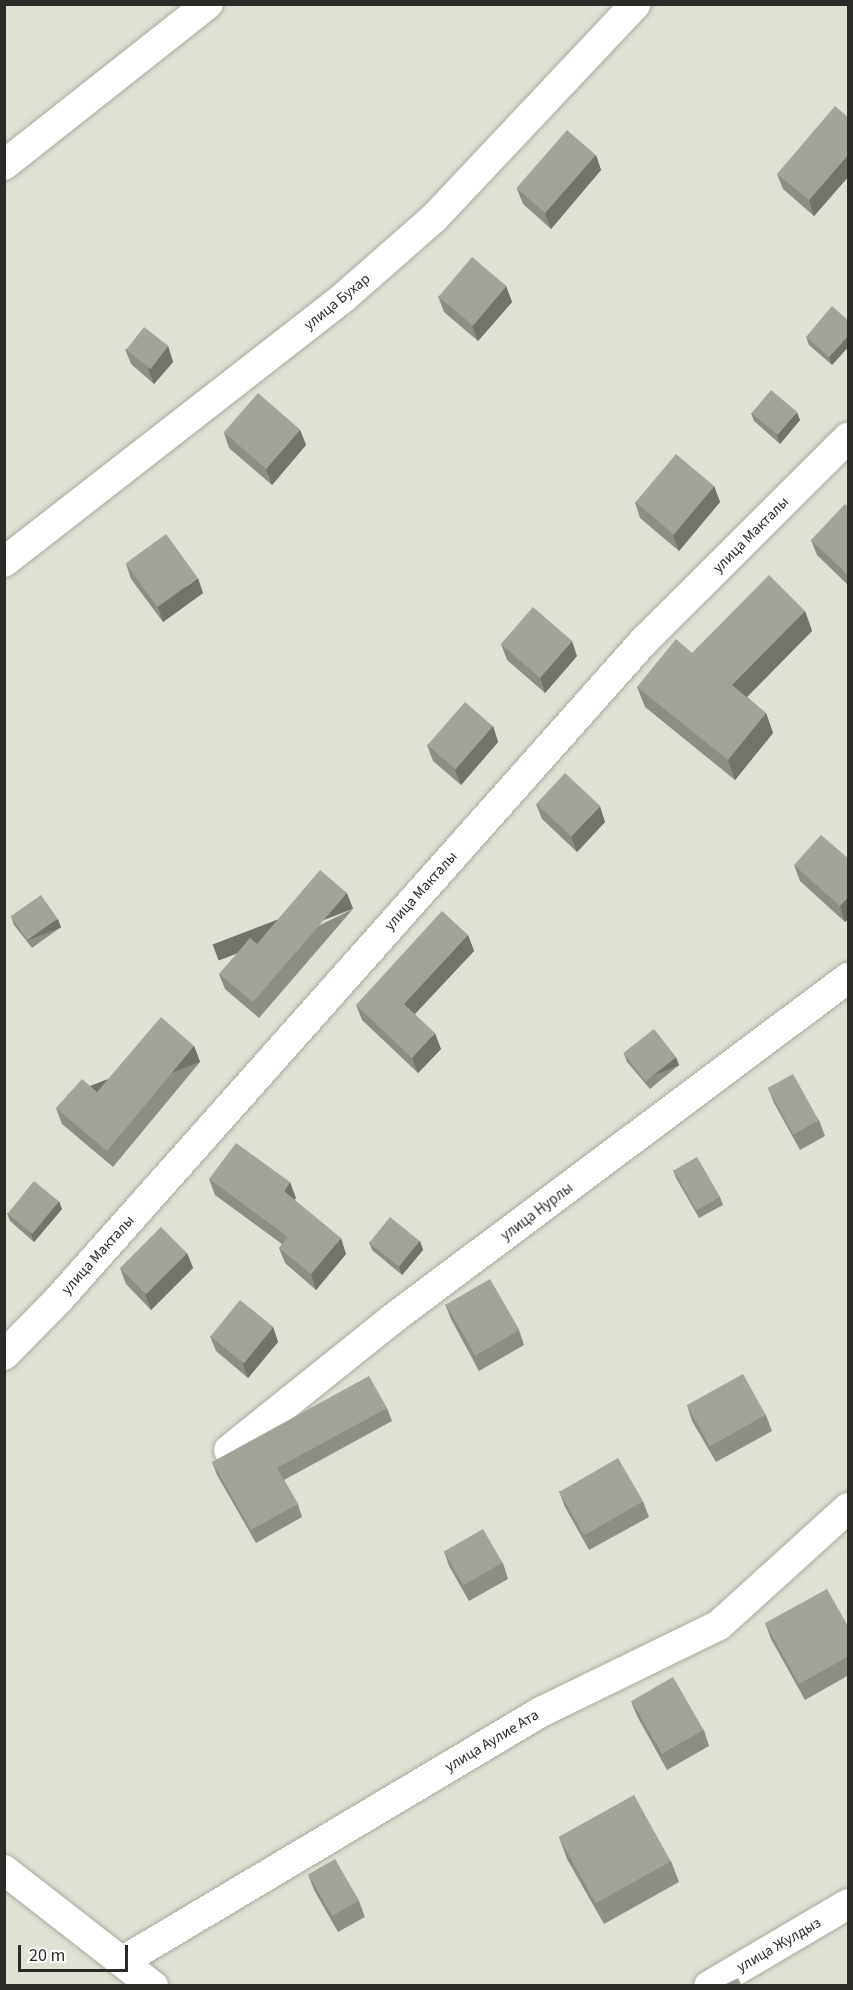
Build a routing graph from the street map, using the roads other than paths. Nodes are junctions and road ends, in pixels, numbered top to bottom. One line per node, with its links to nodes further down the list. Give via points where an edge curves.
1 (208, 4): 3 (street)
2 (636, 4): 5 (street, улица Бухар, via 434,218 371,274)
3 (4, 165)
4 (849, 438): 7 (street, улица Макталы, via 644,640 68,1290)
5 (4, 562)
6 (849, 978): 8 (street, улица Нурлы, via 401,1313)
7 (4, 1355)
8 (229, 1450)
9 (849, 1509): 12 (street, улица Аулие Ата, via 719,1625 541,1712)
10 (4, 1870): 12 (street)
11 (849, 1904): 14 (street, улица Жулдыз)
12 (123, 1961): 13 (street)
13 (153, 1986)
14 (709, 1986)

